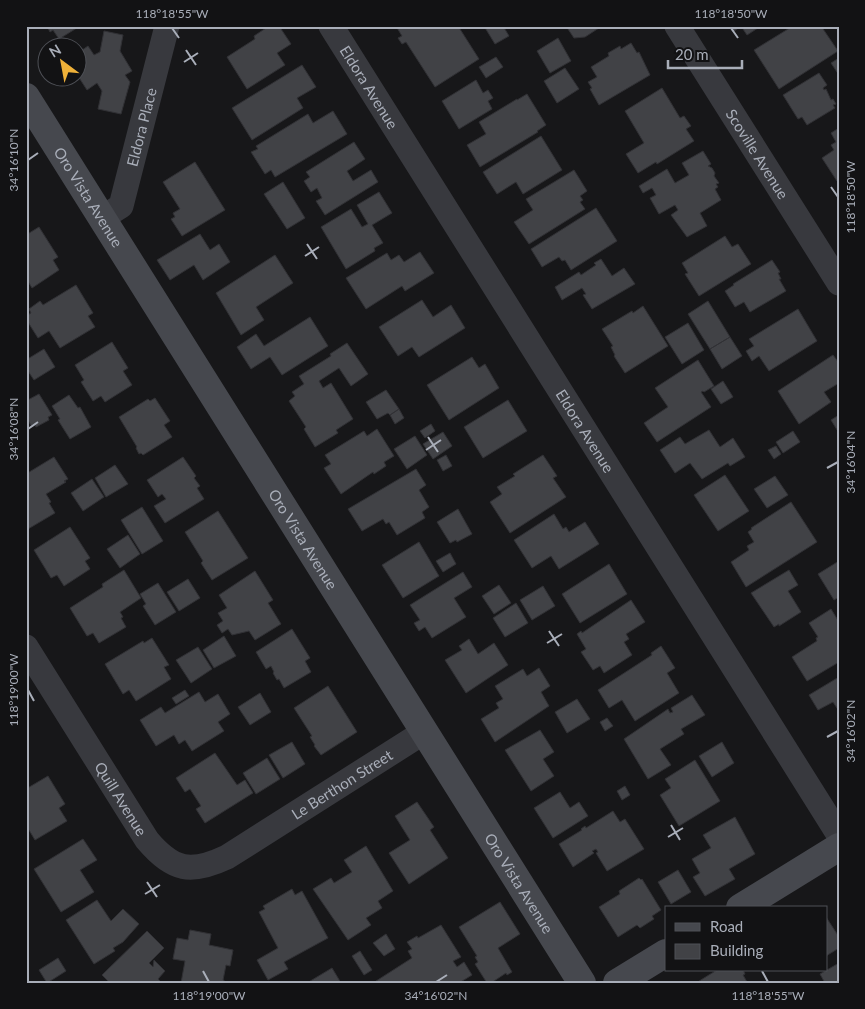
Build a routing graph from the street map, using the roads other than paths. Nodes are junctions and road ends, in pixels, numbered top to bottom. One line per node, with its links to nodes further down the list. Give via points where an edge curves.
1 (166, 26): 5 (street, Eldora Place, via 122,206)
2 (331, 26): 9 (street, Eldora Avenue)
3 (677, 26): 6 (street, Scoville Avenue)
4 (26, 97): 5 (street, Oro Vista Avenue)
5 (102, 218): 8 (street, Oro Vista Avenue)
6 (839, 282)
7 (26, 647): 10 (street, Quill Avenue, via 156,851 176,865 207,866)
8 (424, 732): 10 (street, Le Berthon Street); 14 (street, Oro Vista Avenue)
9 (839, 834)
10 (259, 837)
11 (839, 847): 12 (street)
12 (743, 906)
13 (665, 954): 15 (street)
14 (582, 983)
15 (617, 983)

